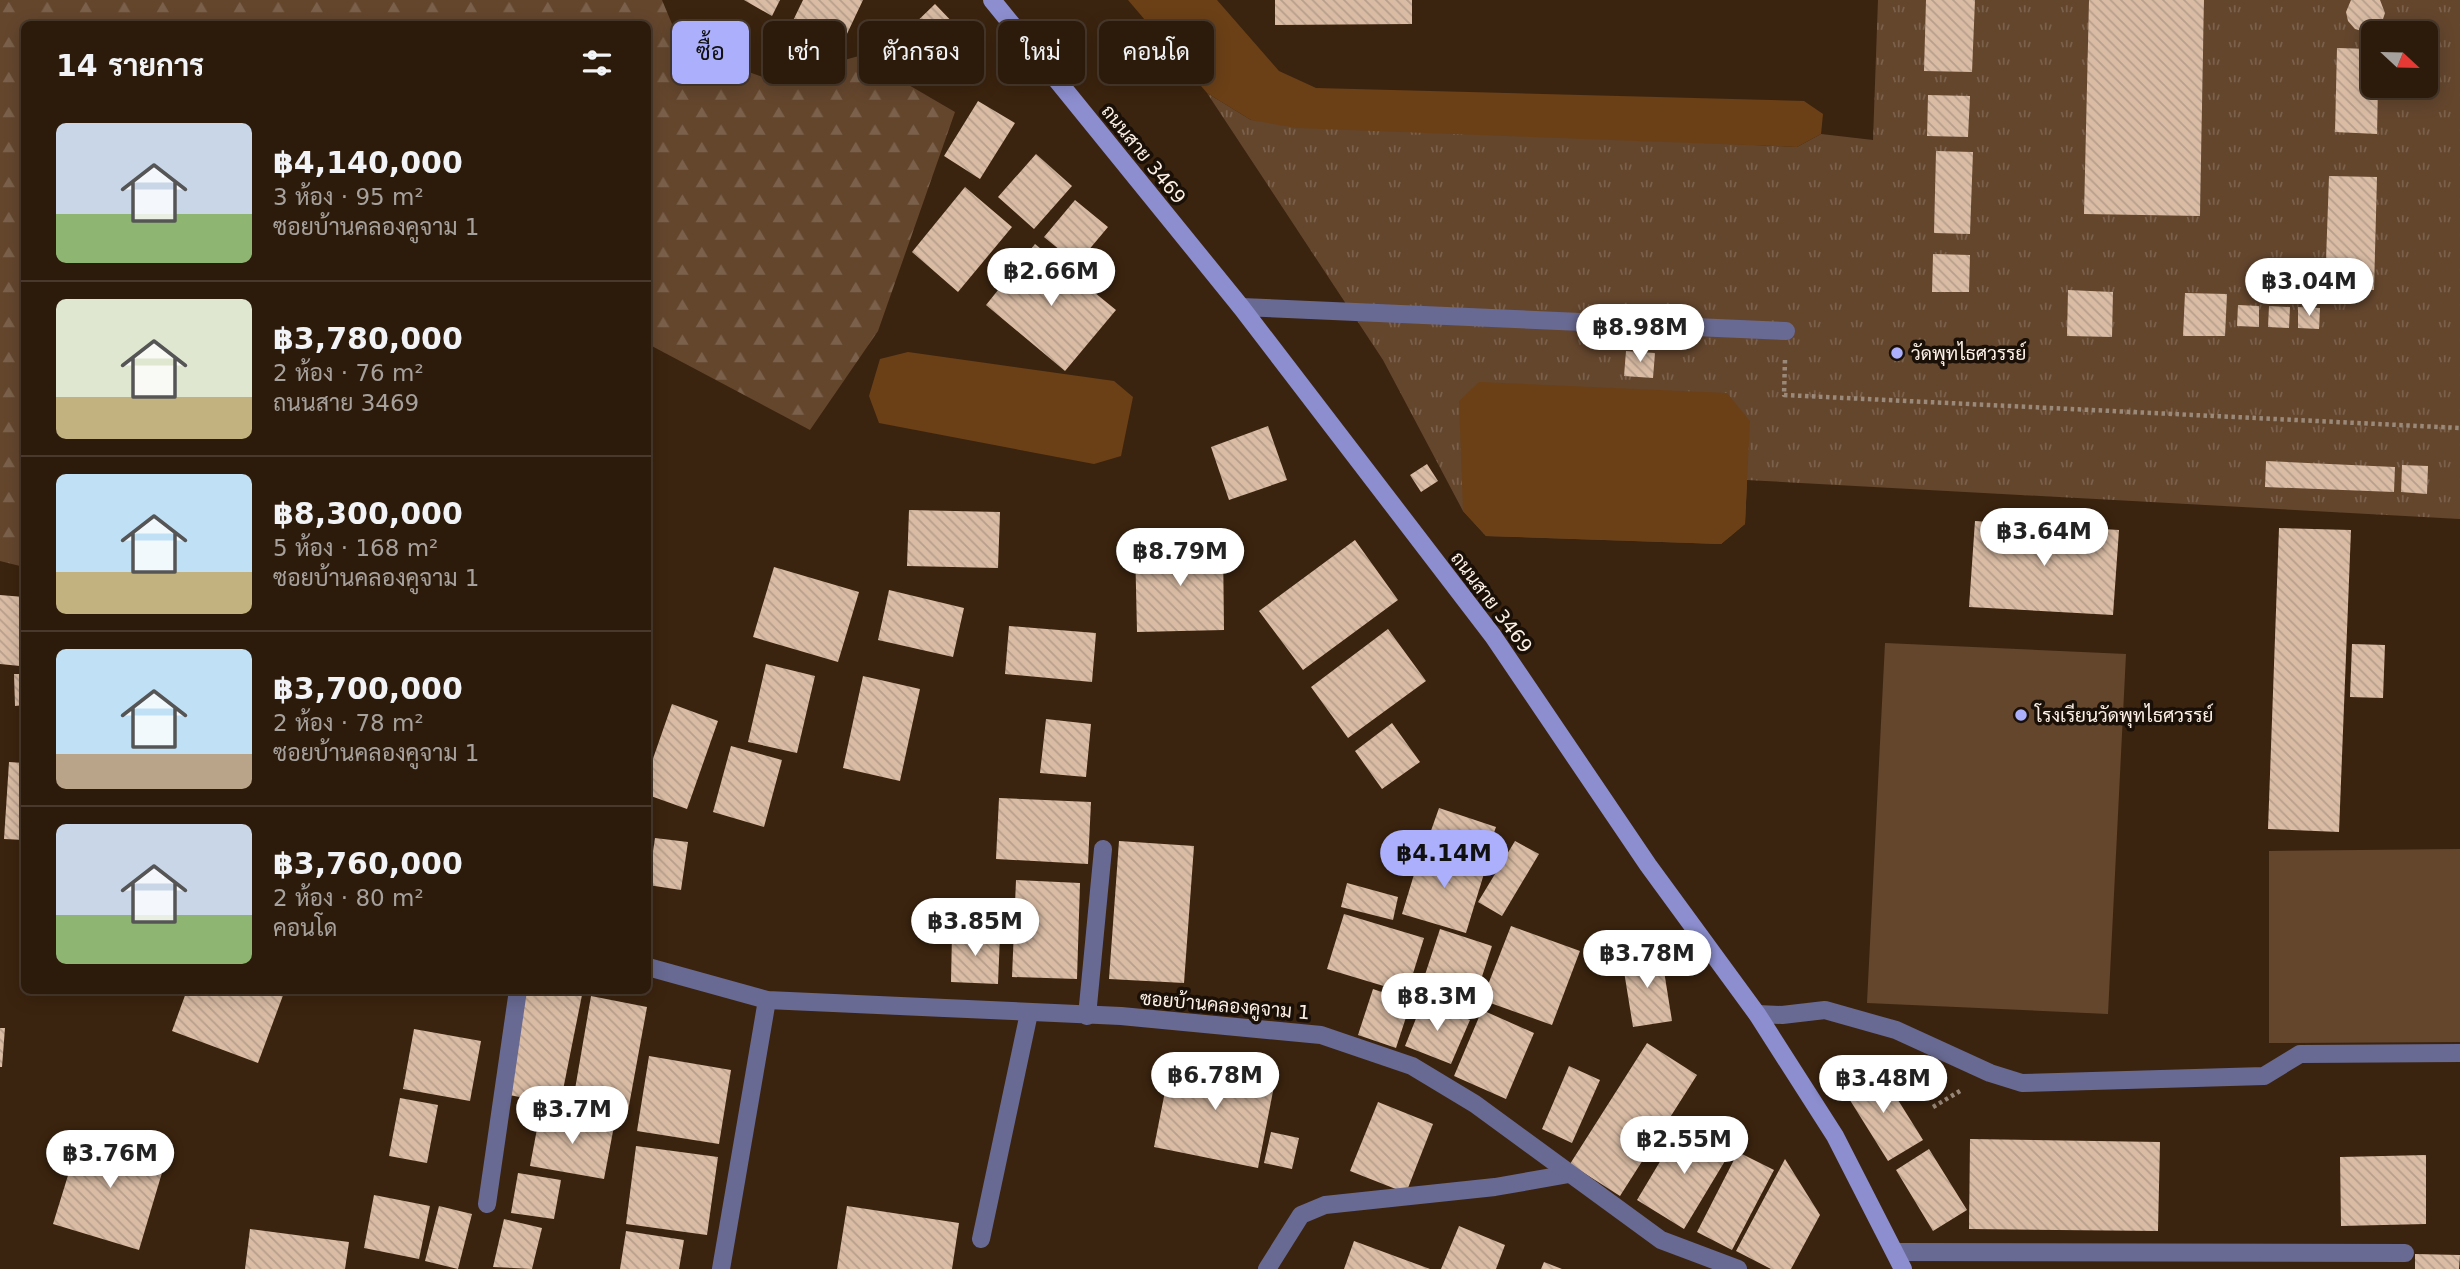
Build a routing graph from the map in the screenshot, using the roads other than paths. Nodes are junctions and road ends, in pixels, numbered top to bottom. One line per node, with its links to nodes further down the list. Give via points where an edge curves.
1 (992, 0): 2 (street, ถนนสาย 3469)
2 (1241, 307): 3 (street); 9 (street, ถนนสาย 3469, via 1493,636 1648,865)
3 (1786, 331)
4 (1102, 849): 10 (street)
5 (651, 968): 7 (street, ซอยบ้านคลองคูจาม 1)
6 (518, 994): 13 (street)
7 (767, 1000): 8 (street, ซอยบ้านคลองคูจาม 1); 17 (street)
8 (1029, 1013): 10 (street, ซอยบ้านคลองคูจาม 1); 14 (street)
9 (1757, 1014): 11 (street, via 1825,1010 1896,1030 2022,1083 2263,1076 2300,1054); 16 (street, ถนนสาย 3469, via 1835,1136)
10 (1087, 1016): 12 (street, ซอยบ้านคลองคูจาม 1, via 1334,1040 1412,1066 1475,1104)
11 (2460, 1053)
12 (1569, 1174): 18 (street, via 1495,1187 1325,1205 1301,1215); 19 (street, ซอยบ้านคลองคูจาม 1, via 1661,1240)
13 (487, 1204)
14 (981, 1239)
15 (2405, 1253): 16 (street)
16 (1899, 1261)
17 (721, 1269)
18 (1267, 1269)
19 (1738, 1269)

